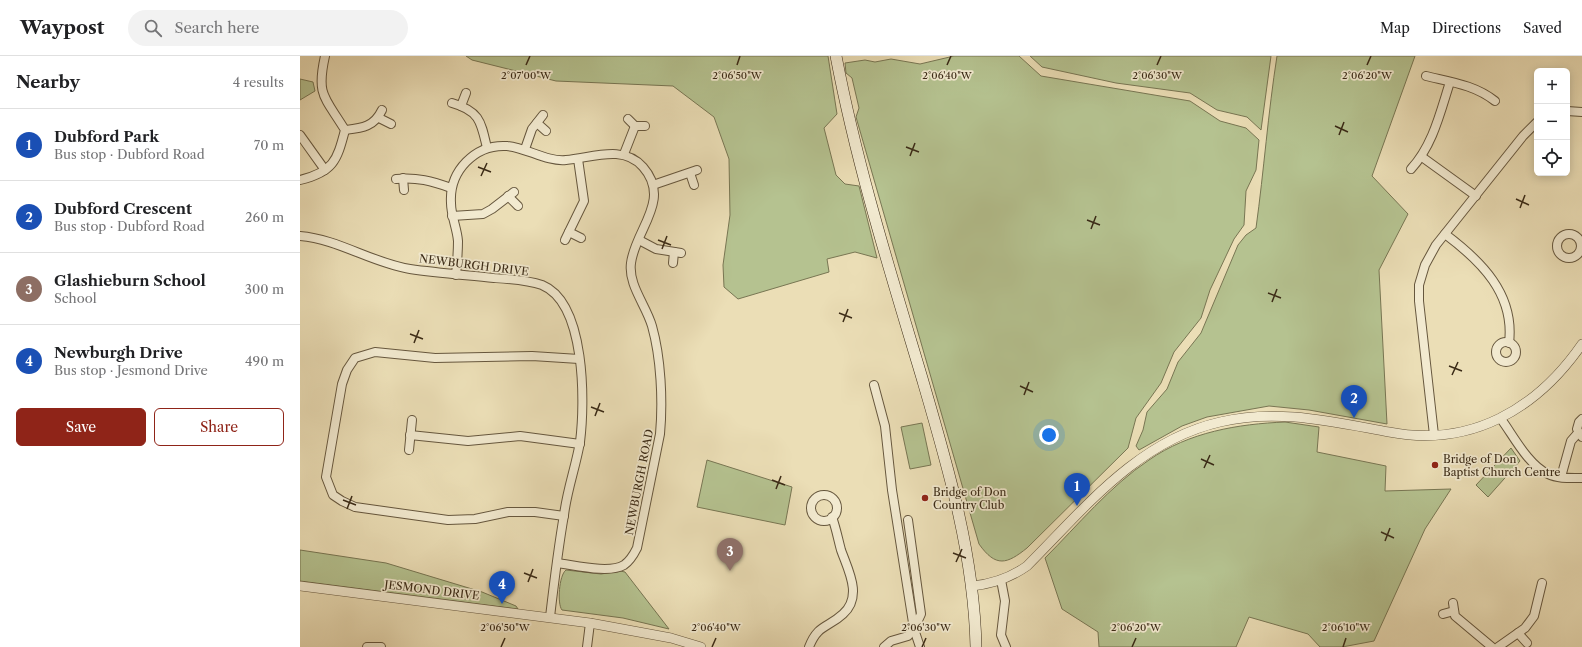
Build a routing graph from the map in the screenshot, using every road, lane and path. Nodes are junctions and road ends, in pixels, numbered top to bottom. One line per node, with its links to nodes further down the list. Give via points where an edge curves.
1 (325, 56): 20 (street, via 320,86 323,96)
2 (836, 56): 65 (main road, via 863,180 958,506)
3 (1426, 76): 4 (street)
4 (1450, 82): 6 (street, via 1489,90); 26 (street, via 1438,122)
5 (466, 93): 8 (street)
6 (1495, 101)
7 (452, 103): 8 (street)
8 (462, 106): 23 (street, via 476,114 481,122)
9 (382, 110): 13 (street)
10 (1570, 111): 11 (street)
11 (1582, 112)
12 (543, 115): 15 (street)
13 (378, 118): 16 (street); 20 (street, via 363,128)
14 (628, 119): 18 (street)
15 (537, 123): 21 (street); 24 (street, via 532,129)
16 (391, 124)
17 (1534, 125): 35 (street)
18 (635, 126): 19 (street); 25 (street)
19 (645, 126)
20 (345, 130): 29 (street, via 339,153)
21 (546, 131)
22 (300, 135): 29 (street)
23 (487, 148): 24 (street, via 506,146); 33 (street, via 461,166)
24 (525, 149): 27 (street, via 563,160)
25 (624, 154): 27 (street, via 603,154); 31 (street, NEWBURGH ROAD, via 644,167)
26 (1422, 157): 28 (street); 35 (street)
27 (578, 159): 40 (street, via 584,201 567,236)
28 (1411, 169)
29 (325, 170): 30 (street, via 316,177)
30 (300, 180)
31 (653, 185): 32 (street, via 693,171); 41 (street, NEWBURGH ROAD, via 653,207)
32 (694, 185)
33 (452, 188): 34 (street, via 428,179 399,179); 37 (street)
34 (404, 190)
35 (1476, 196): 38 (street)
36 (518, 206): 37 (street, via 511,194 483,214)
37 (452, 216): 43 (street, via 458,241)
38 (1445, 234): 44 (street, via 1478,261 1494,281 1506,306 1511,327); 52 (street, via 1429,257 1419,285)
39 (300, 236): 43 (street, NEWBURGH DRIVE, via 322,240 408,268)
40 (581, 238)
41 (639, 240): 42 (street, via 656,249 678,252); 61 (street, NEWBURGH ROAD, via 631,264 633,281 652,326 662,417 637,548 623,566 613,568)
42 (673, 264)
43 (456, 275): 46 (street, NEWBURGH DRIVE, via 517,280 542,285 554,293 563,303 574,327)
44 (1509, 343)
45 (1582, 344): 48 (street, via 1552,380 1531,400)
46 (579, 359): 54 (street, NEWBURGH DRIVE, via 584,409); 58 (street, via 532,356 435,358 375,352 362,354 355,358 342,384 326,478 333,495 355,507 448,520 475,519 508,512)
47 (874, 385): 69 (street, via 885,426 892,490)
48 (1501, 419): 52 (street, via 1466,430); 56 (street, via 1529,458 1547,474)
49 (1582, 419): 53 (street, via 1578,426)
50 (412, 420): 51 (street)
51 (410, 435): 54 (street, via 468,441 520,436); 55 (street)
52 (1434, 435): 62 (street, via 1411,435 1280,415 1240,418 1202,427 1168,440 1136,460 1027,566)
53 (1580, 435): 56 (street, via 1571,440)
54 (580, 444): 58 (street, NEWBURGH DRIVE)
55 (409, 450)
56 (1561, 477): 57 (street)
57 (1582, 478)
58 (564, 516): 61 (street, NEWBURGH DRIVE)
59 (832, 517): 76 (street, via 851,574 853,593 845,613 818,630)
60 (908, 520): 69 (street, via 922,611)
61 (557, 563): 67 (street, NEWBURGH DRIVE)
62 (1001, 580): 65 (street); 80 (street, via 1005,602 1001,635)
63 (1542, 583): 70 (street, via 1534,616)
64 (300, 586): 67 (street, JESMOND DRIVE)
65 (972, 586): 79 (main road)
66 (1443, 614): 81 (street, via 1453,607 1455,616 1461,623)
67 (550, 617): 68 (street, JESMOND DRIVE)
68 (590, 623): 74 (street); 75 (street, JESMOND DRIVE, via 671,638)
69 (914, 629): 77 (street, via 908,636 891,641); 78 (street)
70 (1518, 633): 71 (street); 82 (street)
71 (1527, 643)
72 (367, 647): 73 (street)
73 (381, 647)
74 (587, 647)
75 (701, 647)
76 (809, 647)
77 (884, 647)
78 (920, 647)
79 (976, 647)
80 (1006, 647)
81 (1492, 647)
82 (1498, 647)

